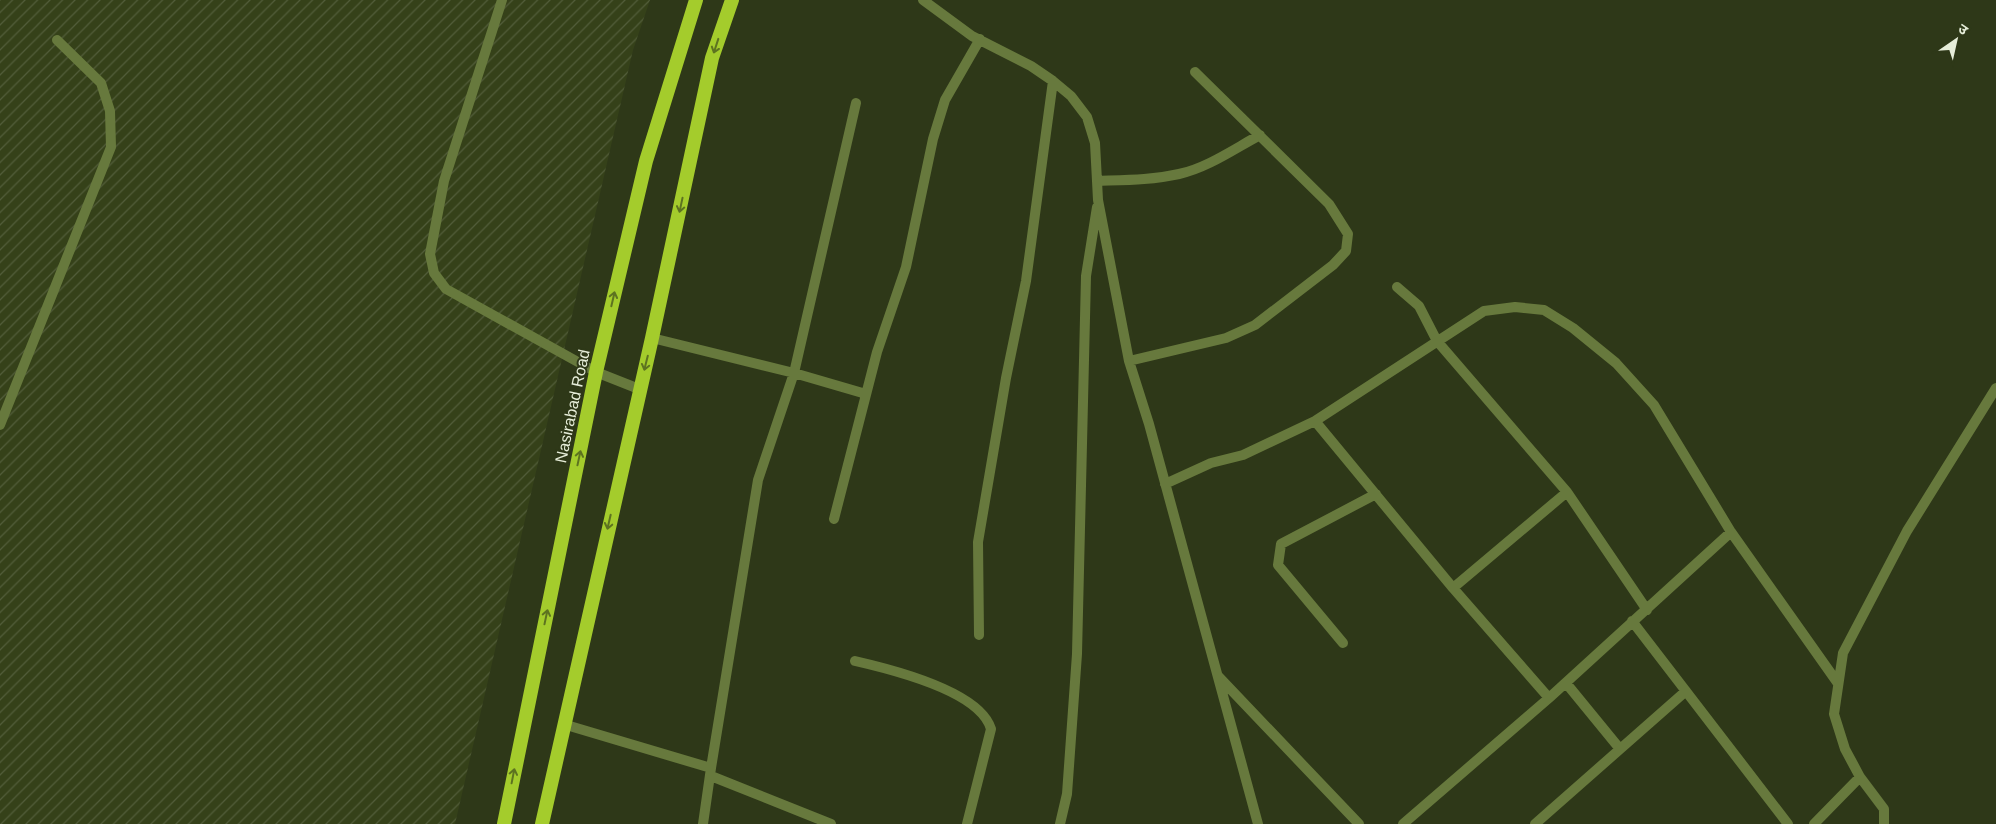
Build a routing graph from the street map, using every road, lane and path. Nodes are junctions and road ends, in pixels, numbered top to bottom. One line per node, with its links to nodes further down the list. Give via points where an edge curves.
1 (502, 0): 17 (street, via 444,181 430,254 434,272 446,289)
2 (696, 0): 17 (highway, Nasirabad Road, one-way to 2, via 646,161)
3 (732, 0): 14 (highway, one-way to 14, via 712,58)
4 (923, 0): 5 (street)
5 (980, 39): 8 (street); 21 (street, via 945,100 933,139 906,267)
6 (57, 40): 23 (street, via 101,84 110,111 111,147)
7 (1195, 72): 10 (street)
8 (1053, 81): 11 (street, via 1071,96 1087,117 1096,143); 32 (street, via 1032,245 978,542)
9 (856, 102): 18 (street)
10 (1260, 135): 11 (street, via 1181,174); 16 (street, via 1329,204 1348,234 1346,251 1333,265 1255,325 1218,340)
11 (1097, 181): 12 (street)
12 (1098, 200): 16 (street); 49 (street, via 1086,276 1077,654 1067,794)
13 (1396, 287): 15 (street, via 1419,306)
14 (652, 338): 18 (street); 20 (highway, one-way to 20)
15 (1437, 341): 22 (street); 25 (street); 28 (street, via 1484,311 1515,306 1544,310 1572,328 1616,363 1654,405)
16 (1129, 361): 24 (street)
17 (596, 372): 20 (street); 44 (highway, Nasirabad Road, one-way to 17)
18 (794, 373): 21 (street); 42 (street, via 758,480)
19 (1996, 388): 37 (street, via 1908,531 1843,653)
20 (639, 390): 40 (highway, one-way to 40)
21 (866, 394): 27 (street)
22 (1316, 421): 24 (street, via 1243,455 1211,462); 26 (street)
23 (0, 425)
24 (1165, 484): 35 (street)
25 (1567, 492): 29 (street); 30 (street)
26 (1376, 494): 29 (street); 33 (street, via 1281,544 1278,565)
27 (834, 519)
28 (1731, 532): 30 (street); 37 (street)
29 (1454, 588): 39 (street)
30 (1647, 610): 31 (street)
31 (1632, 621): 36 (street); 38 (street)
32 (979, 635)
33 (1343, 642)
34 (855, 661): 48 (street, via 890,669 951,692 988,719 991,729)
35 (1216, 673): 50 (street); 51 (street)
36 (1566, 682): 39 (street); 41 (street)
37 (1838, 682): 43 (street, via 1834,714 1845,749)
38 (1686, 691): 41 (street); 54 (street)
39 (1549, 698): 52 (street)
40 (563, 724): 42 (street); 45 (highway)
41 (1620, 749): 53 (street)
42 (711, 772): 46 (street); 47 (street)
43 (1860, 777): 55 (street); 56 (street, via 1884,809)
44 (504, 824)
45 (542, 824)
46 (703, 824)
47 (831, 824)
48 (967, 824)
49 (1060, 824)
50 (1258, 824)
51 (1359, 824)
52 (1403, 824)
53 (1535, 824)
54 (1788, 824)
55 (1814, 824)
56 (1884, 824)

